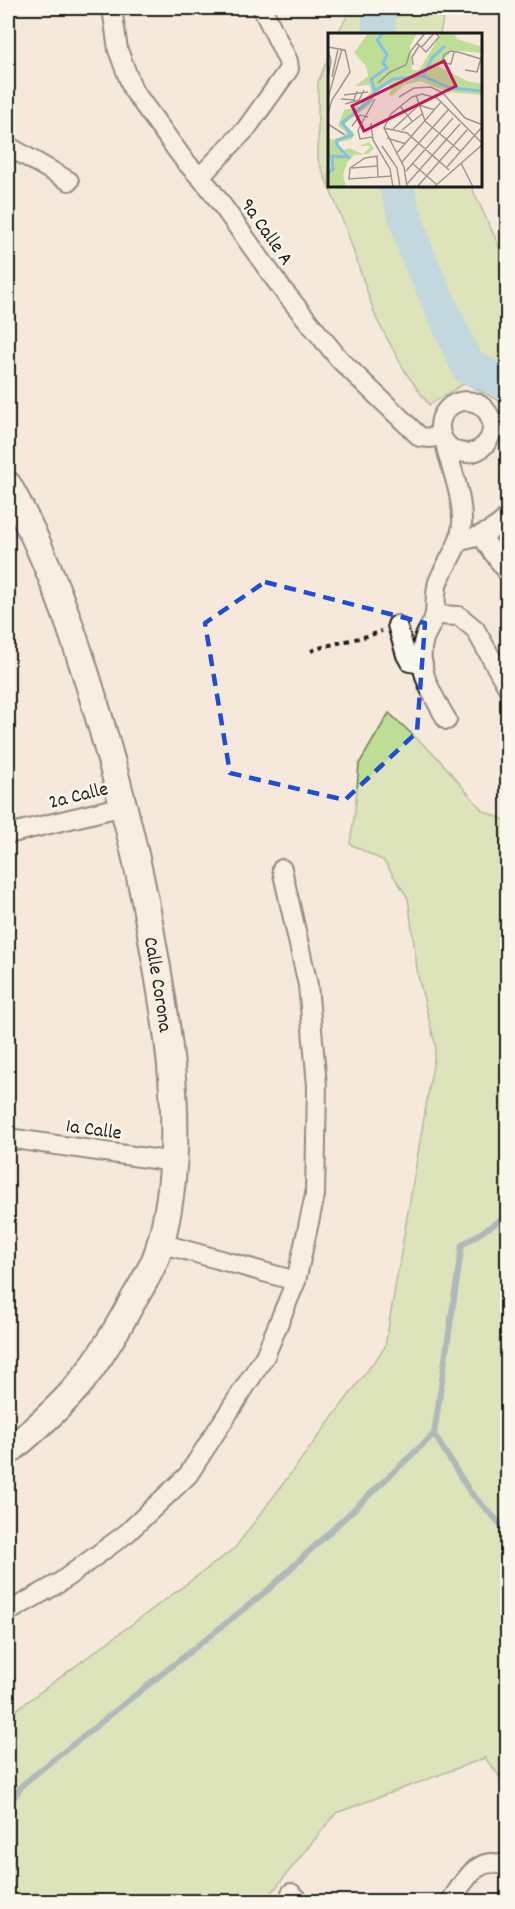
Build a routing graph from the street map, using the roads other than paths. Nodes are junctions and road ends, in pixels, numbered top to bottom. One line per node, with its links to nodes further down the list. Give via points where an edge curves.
1 (112, 8): 4 (street, 9a Calle A, via 118,50 132,90)
2 (262, 8): 4 (street, via 289,69 246,129)
3 (8, 146): 5 (street)
4 (200, 177): 7 (street, 9a Calle A, via 340,360 420,437)
5 (69, 181)
6 (500, 422): 7 (street, via 489,440 476,451 459,452); 7 (street, via 486,409 464,400 444,412 440,427)
7 (443, 439): 11 (street, via 461,500)
8 (8, 485): 18 (street, Calle Corona, via 75,639)
9 (507, 516): 10 (street)
10 (481, 536): 11 (street); 12 (street)
11 (459, 541): 13 (street, via 438,583)
12 (507, 573)
13 (435, 615): 15 (street, via 424,640); 16 (street, via 459,616 475,629)
14 (397, 625): 15 (street, via 410,662)
15 (423, 664): 17 (street, via 423,674)
16 (507, 688)
17 (447, 720)
18 (124, 806): 19 (street, 2a Calle); 22 (street, Calle Corona, via 145,895 167,1023 173,1082)
19 (8, 834)
20 (282, 869): 24 (street, via 308,985 317,1085 315,1195)
21 (8, 1138): 22 (street, 1a Calle)
22 (174, 1162): 23 (street, Calle Corona)
23 (160, 1243): 24 (street); 25 (street, Calle Corona, via 147,1276 95,1363 38,1428)
24 (296, 1281): 26 (street, via 265,1356 188,1475 127,1533 59,1583)
25 (8, 1452)
26 (8, 1612)
27 (507, 1868): 28 (street, via 493,1862 482,1864)
28 (450, 1902)

